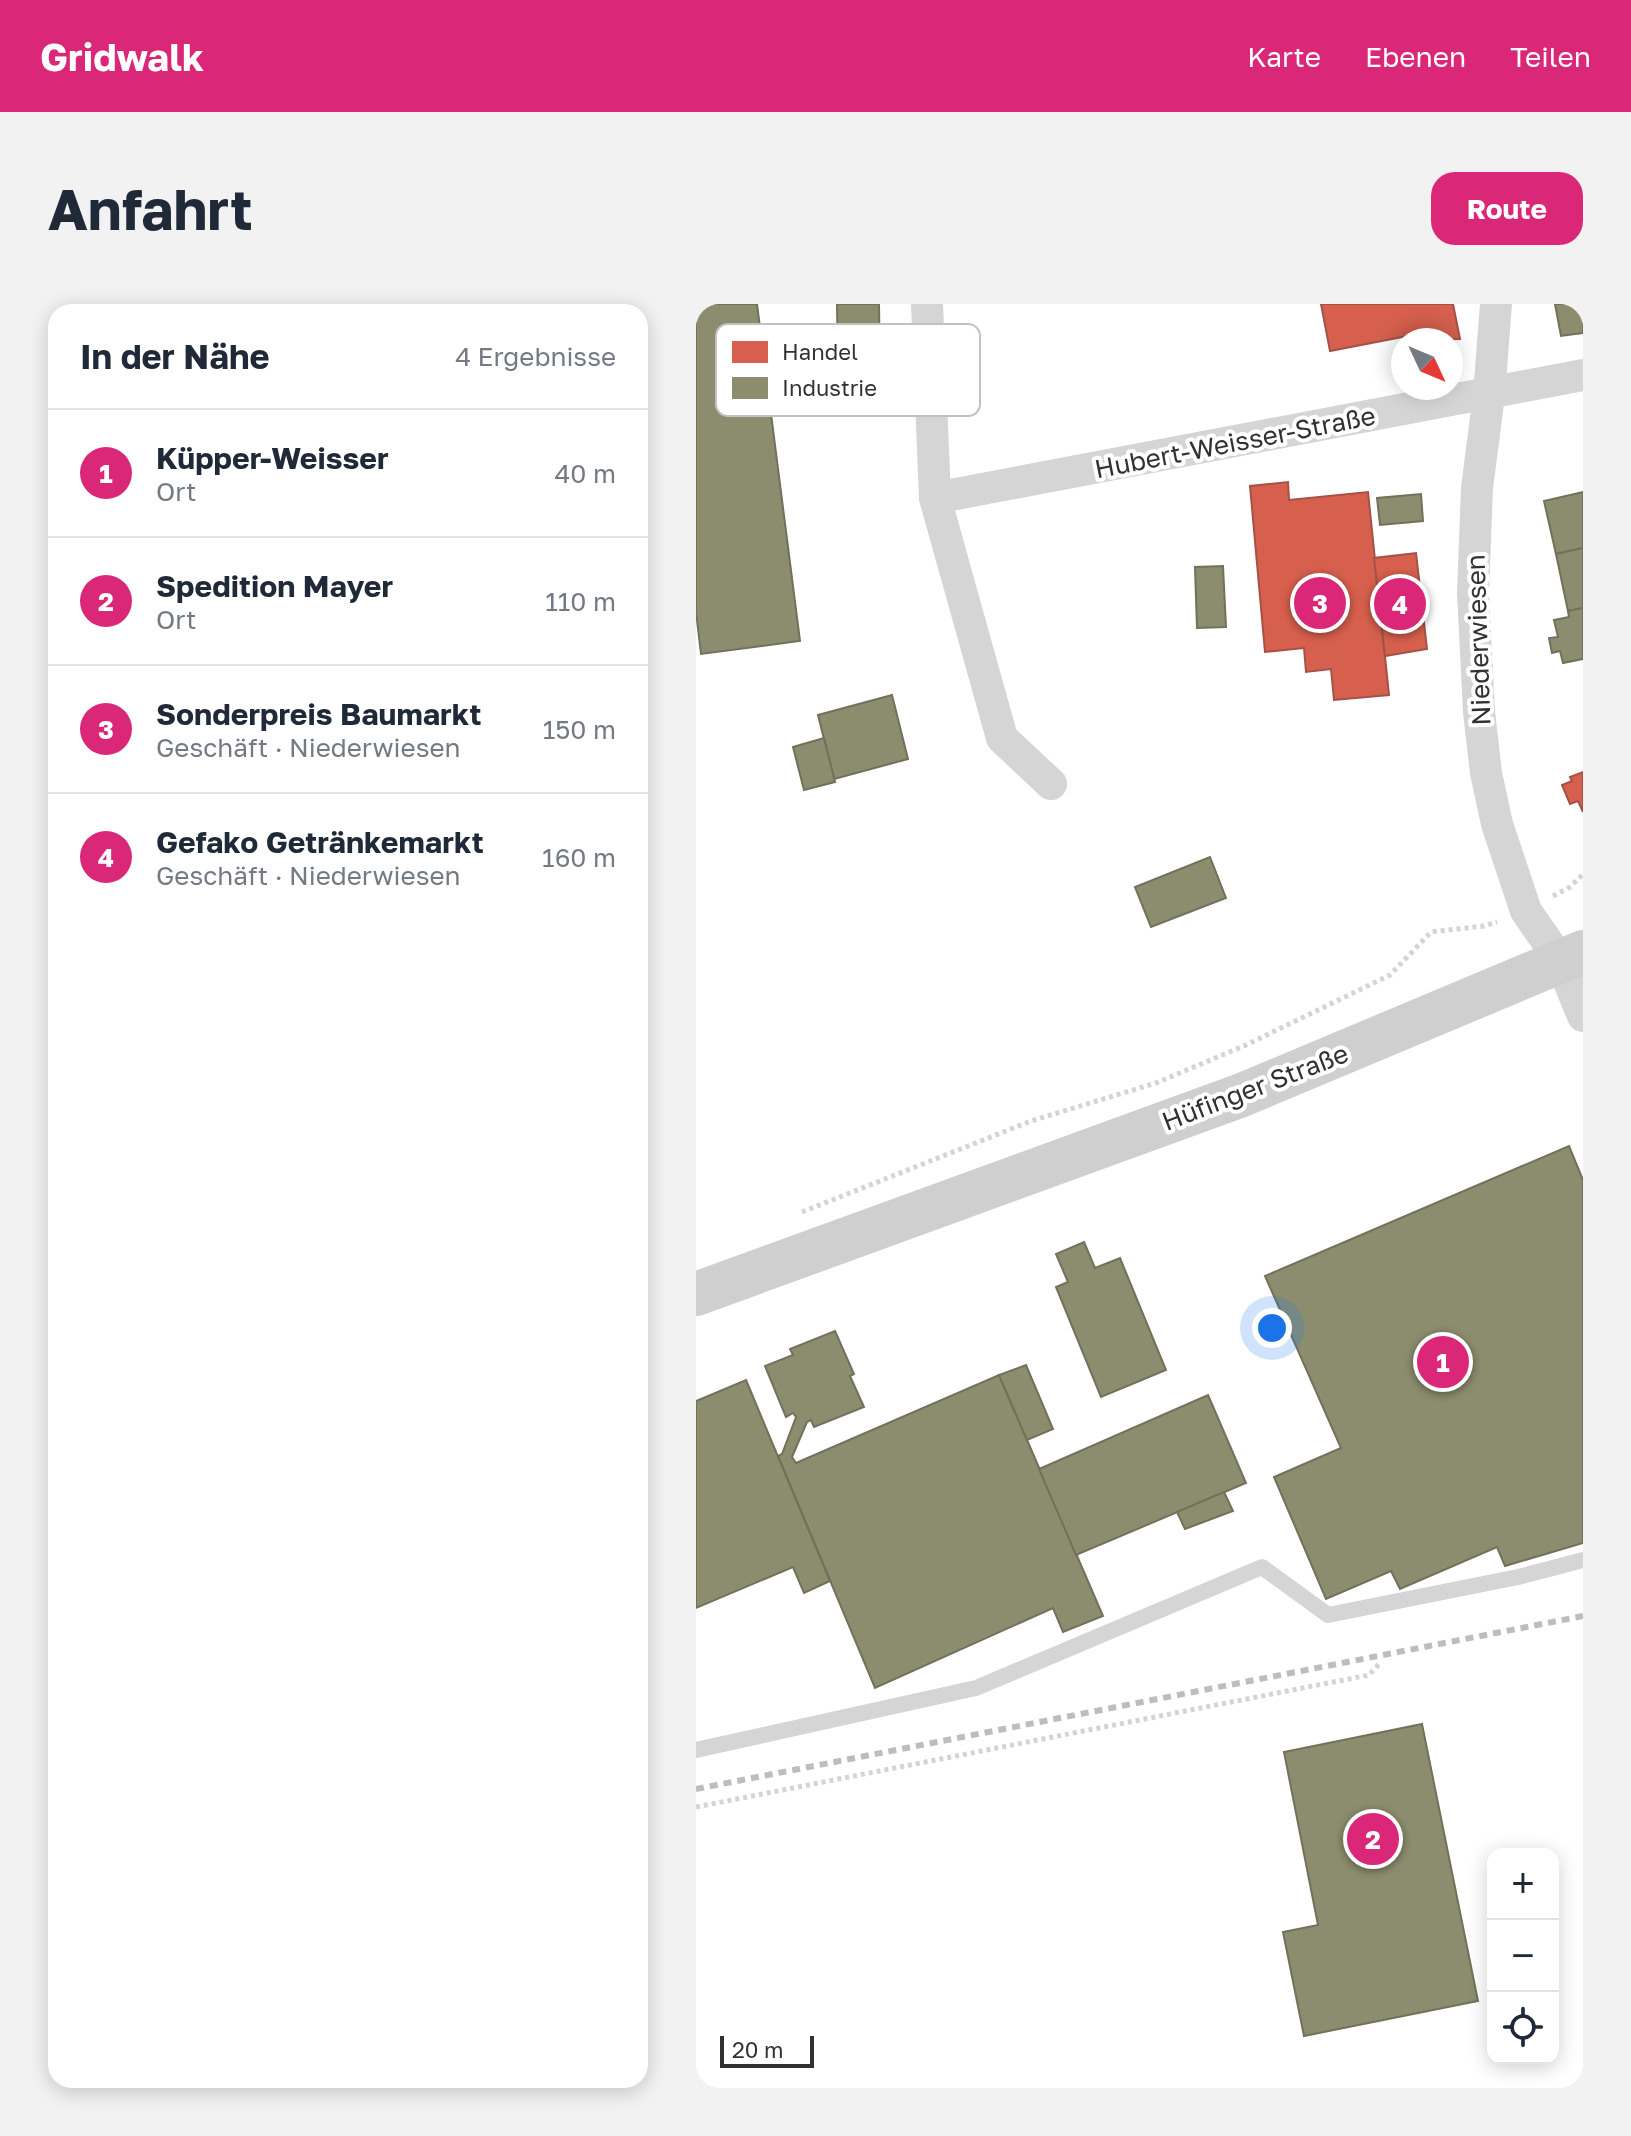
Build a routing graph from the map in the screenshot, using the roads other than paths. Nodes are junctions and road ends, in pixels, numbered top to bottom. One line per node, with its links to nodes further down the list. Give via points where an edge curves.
1 (927, 304): 3 (street)
2 (1496, 304): 5 (street, Niederwiesen)
3 (928, 324)
4 (1583, 375): 5 (street, Hubert-Weisser-Straße)
5 (1489, 395): 7 (street, Hubert-Weisser-Straße); 9 (street, Niederwiesen, via 1477,488 1473,593 1486,773 1526,911)
6 (932, 416): 7 (street)
7 (935, 498): 8 (street, via 1002,738)
8 (1051, 784)
9 (1572, 956): 10 (street, Niederwiesen); 11 (main road, Hüfinger Straße, via 1242,1095)
10 (1583, 1016)
11 (696, 1294)
12 (1583, 1560): 13 (lane, via 1328,1615 1262,1567 976,1688)
13 (696, 1750)

